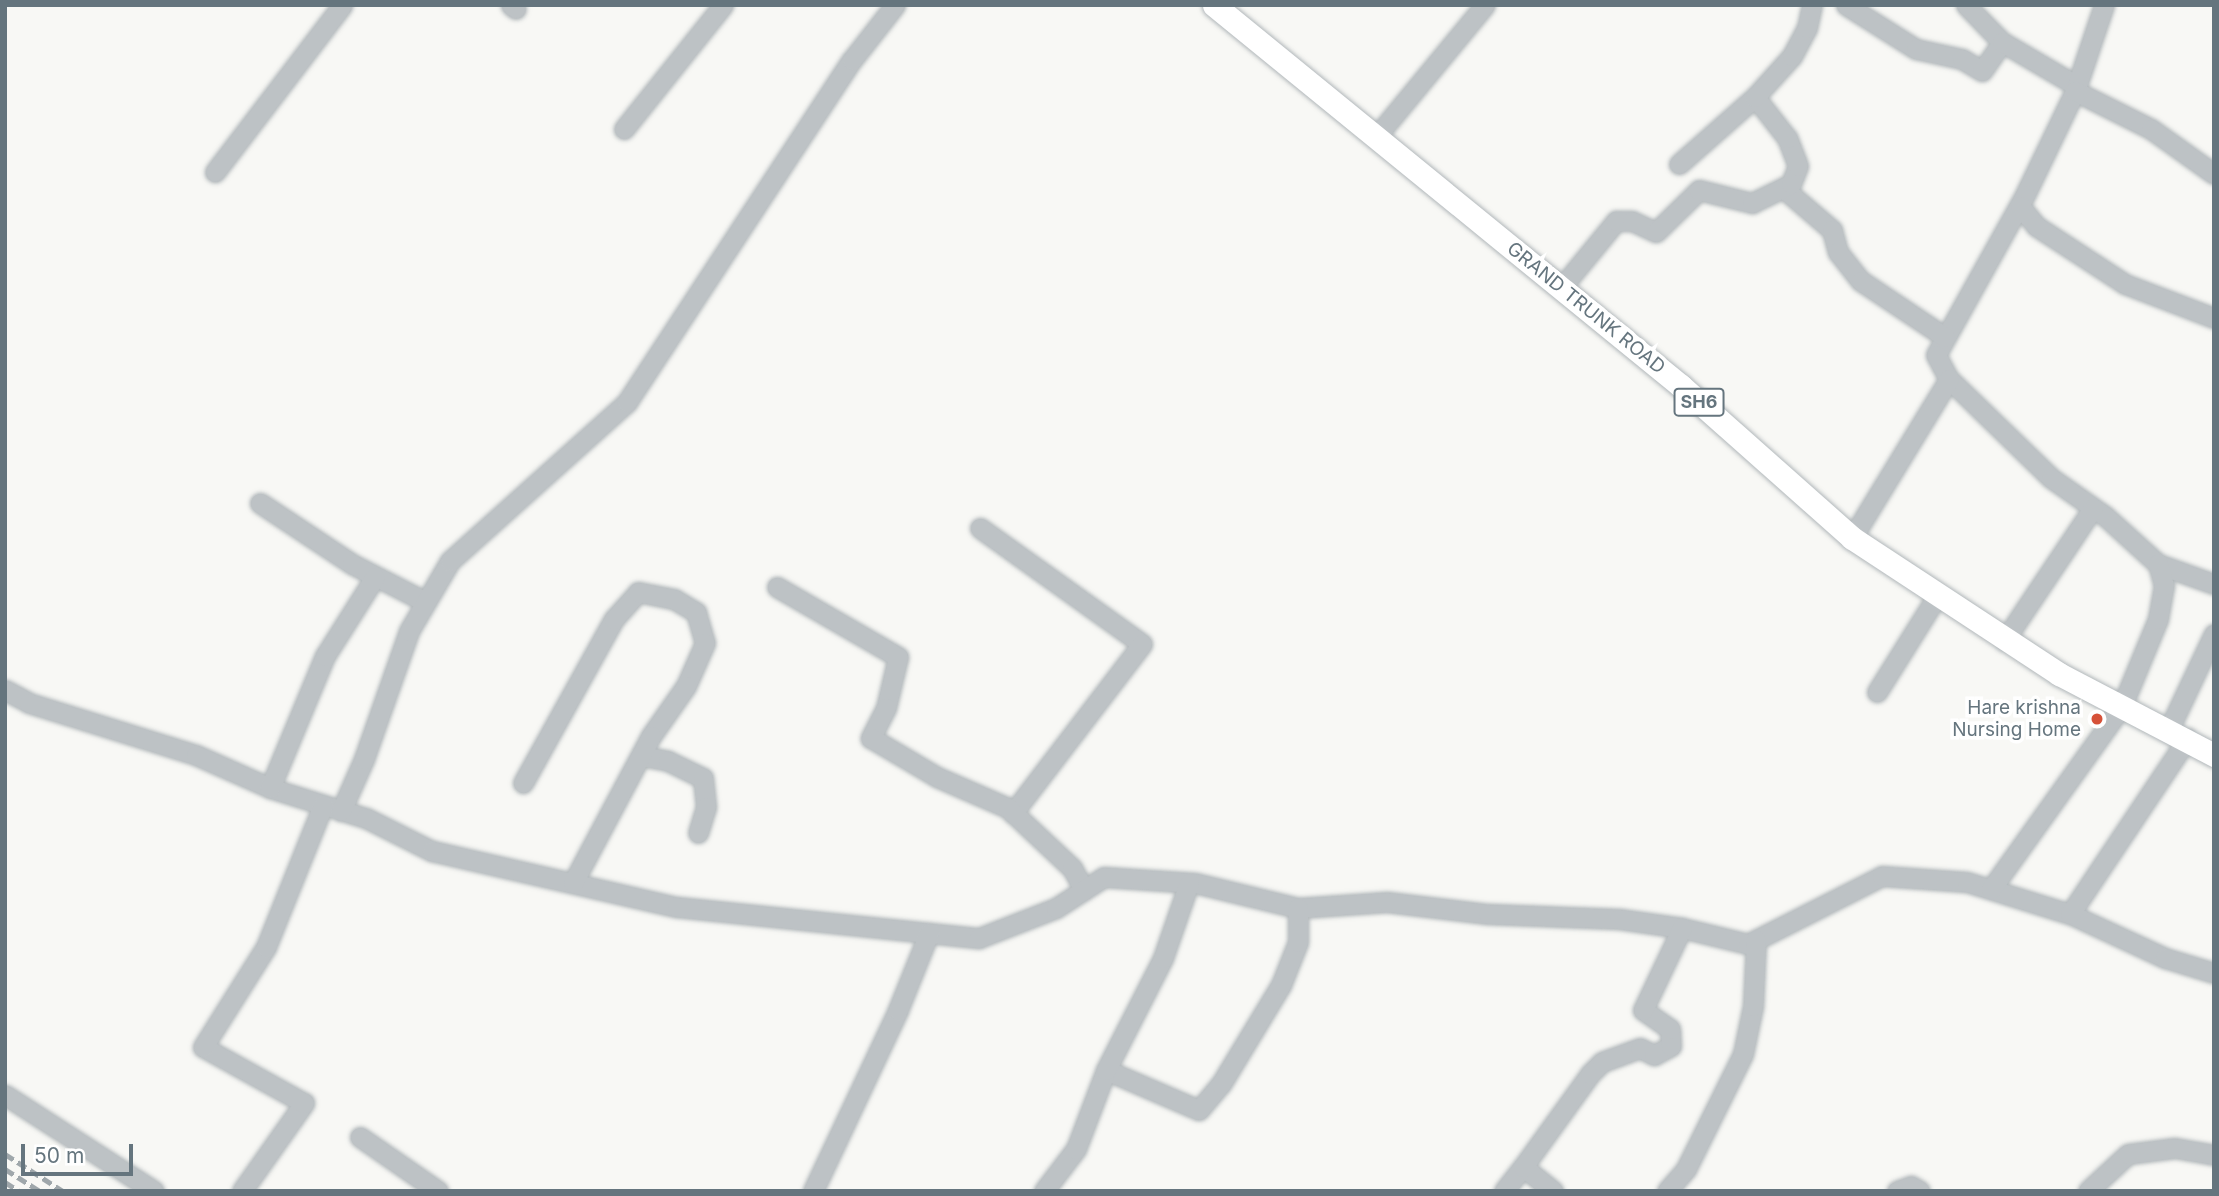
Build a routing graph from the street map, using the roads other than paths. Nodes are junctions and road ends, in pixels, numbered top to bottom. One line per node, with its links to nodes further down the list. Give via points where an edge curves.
1 (342, 5): 16 (street)
2 (723, 5): 13 (street)
3 (895, 5): 33 (street, via 852,60 627,402 577,452 495,516 450,561)
4 (1486, 5): 14 (street)
5 (1812, 5): 12 (street, via 1807,28 1792,56)
6 (1846, 5): 10 (street, via 1916,49 1962,59 1982,71)
7 (1966, 5): 10 (street)
8 (2104, 5): 11 (street)
9 (1225, 9): 14 (main road, GRAND TRUNK ROAD / SH6)
10 (2002, 42): 11 (street)
11 (2076, 89): 17 (street, via 2151,129); 19 (street)
12 (1755, 97): 15 (street); 18 (street, via 1787,138 1798,166 1791,184)
13 (624, 129)
14 (1376, 137): 20 (main road, GRAND TRUNK ROAD / SH6)
15 (1679, 164)
16 (215, 172)
17 (2214, 174)
18 (1783, 188): 20 (street, via 1752,203 1699,190 1656,232 1632,221 1616,221); 22 (street, via 1832,230 1838,252 1861,281)
19 (2020, 206): 21 (street, via 2036,226 2124,284); 22 (street)
20 (1561, 288): 27 (main road, GRAND TRUNK ROAD / SH6, via 1681,386)
21 (2214, 318)
22 (1945, 337): 23 (street, via 1936,355)
23 (1949, 379): 25 (street, via 2051,478); 27 (street)
24 (260, 503): 29 (street)
25 (2093, 508): 28 (street); 35 (street)
26 (980, 528): 45 (street, via 1142,645)
27 (1852, 538): 32 (main road, GRAND TRUNK ROAD / SH6)
28 (2158, 564): 30 (street); 38 (street, via 2164,586 2158,619)
29 (375, 578): 33 (street); 43 (street, via 325,656)
30 (2214, 584)
31 (777, 587): 45 (street, via 898,657 886,708 871,738 917,767)
32 (1937, 596): 35 (main road, GRAND TRUNK ROAD / SH6); 37 (street)
33 (426, 602): 44 (street, via 409,631 365,759)
34 (2214, 634): 39 (street)
35 (2004, 640): 38 (main road, GRAND TRUNK ROAD / SH6)
36 (5, 690): 43 (street, via 29,703 196,755)
37 (1877, 692)
38 (2122, 706): 39 (main road, GRAND TRUNK ROAD / SH6); 50 (street)
39 (2178, 734): 40 (main road, GRAND TRUNK ROAD / SH6); 52 (street)
40 (2214, 755)
41 (641, 756): 42 (street, via 686,686 705,643 696,612 674,598 638,592 600,643); 46 (street, via 668,761 703,778 706,807); 47 (street)
42 (523, 783)
43 (270, 788): 44 (street)
44 (332, 808): 47 (street, via 432,851); 65 (street, via 266,947 203,1047 304,1103)
45 (1013, 813): 49 (street, via 1072,868)
46 (698, 833)
47 (573, 883): 54 (street, via 677,907)
48 (1189, 883): 49 (street, via 1104,877); 51 (street); 57 (street, via 1163,958)
49 (1084, 890): 54 (street, via 1056,908 979,938)
50 (1991, 890): 52 (street); 55 (street, via 1967,882 1882,876)
51 (1297, 908): 53 (street, via 1387,902); 57 (street, via 1298,942 1281,985 1221,1084 1199,1110)
52 (2070, 914): 56 (street, via 2165,958)
53 (1682, 928): 55 (street, via 1748,944); 61 (street, via 1643,1010 1670,1029 1671,1046 1654,1055 1640,1048 1602,1062)
54 (929, 933): 66 (street)
55 (1756, 940): 62 (street, via 1754,1006 1743,1054)
56 (2214, 973)
57 (1106, 1070): 67 (street, via 1076,1149)
58 (5, 1095): 64 (street)
59 (360, 1137): 63 (street)
60 (2214, 1154): 73 (street, via 2175,1148 2128,1154)
61 (1523, 1167): 68 (street); 69 (street)
62 (1673, 1185): 70 (street)
63 (434, 1189)
64 (154, 1191)
65 (242, 1191)
66 (813, 1191)
67 (1044, 1191)
68 (1504, 1191)
69 (1553, 1191)
70 (1695, 1191)
71 (1897, 1191): 72 (street, via 1911,1186)
72 (1920, 1191)
73 (2088, 1191)

